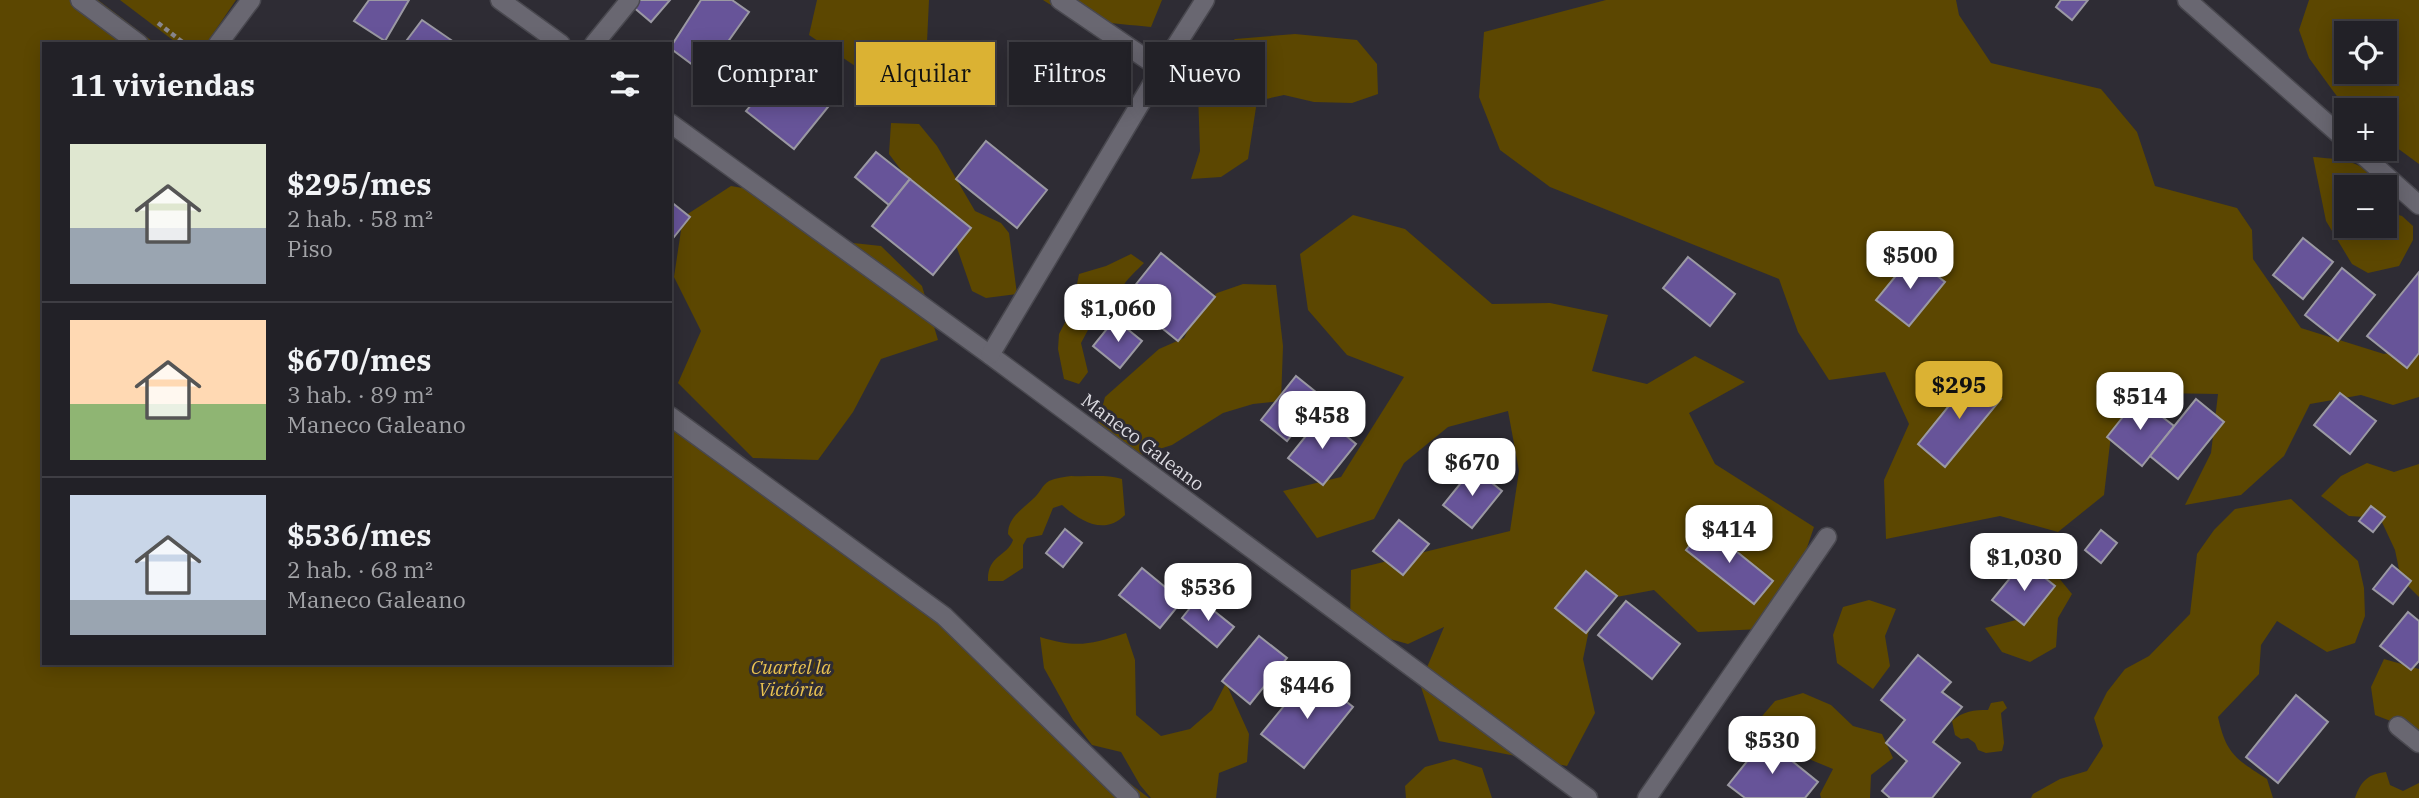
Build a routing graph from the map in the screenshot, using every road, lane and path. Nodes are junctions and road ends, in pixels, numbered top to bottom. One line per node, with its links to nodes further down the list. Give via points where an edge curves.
1 (80, 0): 8 (street)
2 (251, 0): 9 (street)
3 (500, 0): 10 (street)
4 (630, 0): 11 (street)
5 (1060, 0): 13 (street)
6 (1205, 0): 12 (street)
7 (2188, 0): 16 (street)
8 (136, 42)
9 (220, 42)
10 (558, 42)
11 (596, 42)
12 (1178, 42)
13 (1145, 58)
14 (1145, 96): 19 (street)
15 (672, 124): 19 (street, Maneco Galeano)
16 (2334, 129)
17 (2370, 161): 18 (street)
18 (2419, 205)
19 (990, 355): 25 (street, Maneco Galeano)
20 (672, 417): 24 (street, via 944,616)
21 (1826, 537): 26 (street)
22 (2398, 726): 23 (street)
23 (2419, 743)
24 (1130, 798)
25 (1588, 798)
26 (1647, 798)

